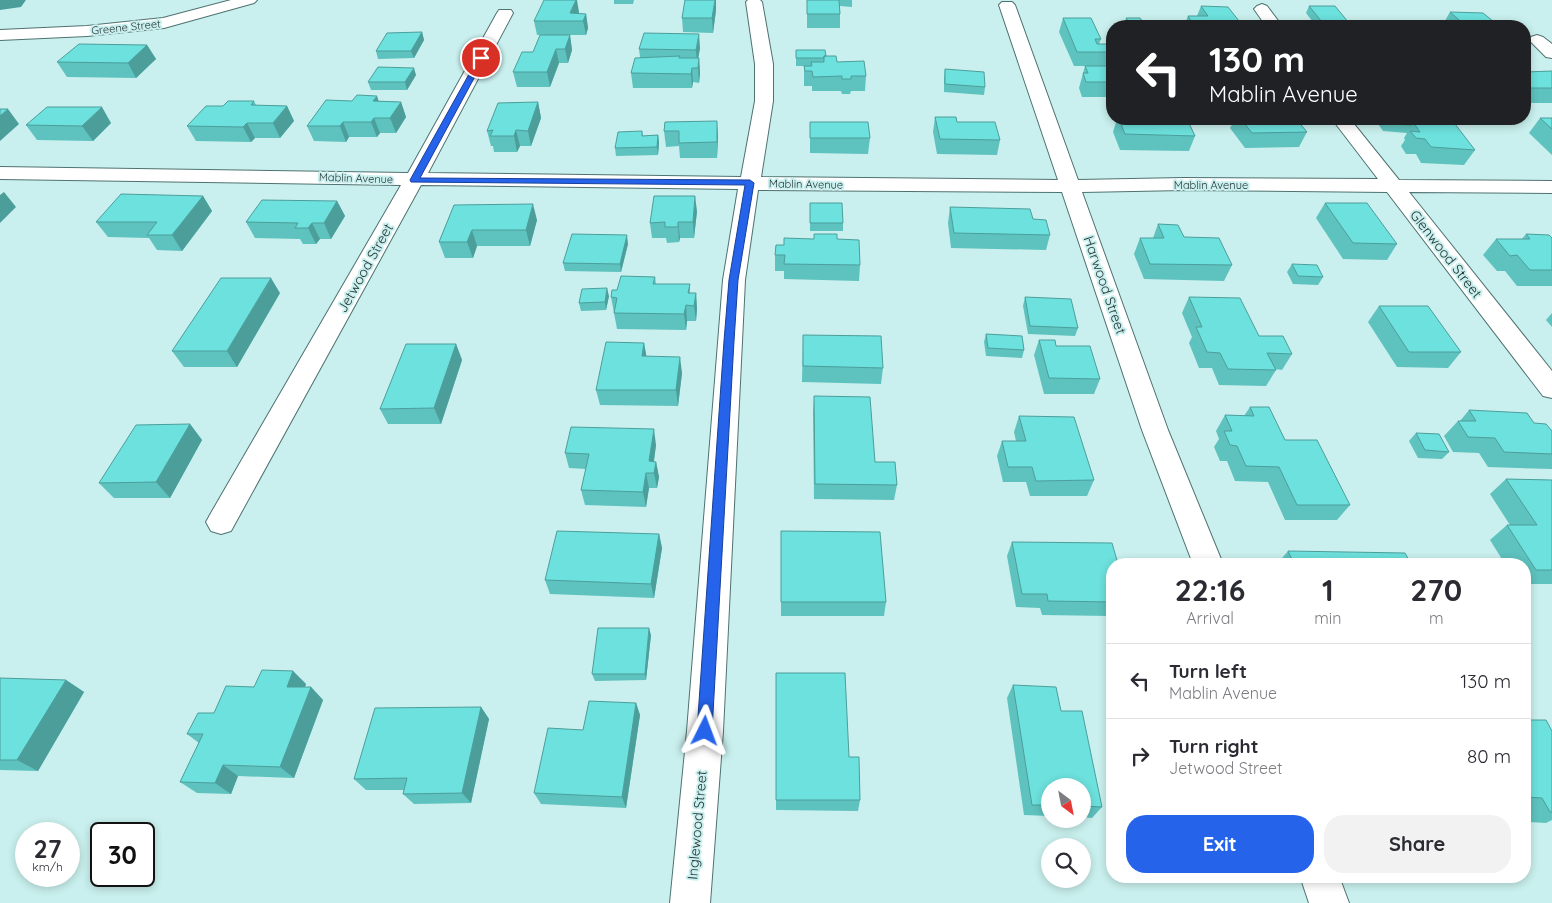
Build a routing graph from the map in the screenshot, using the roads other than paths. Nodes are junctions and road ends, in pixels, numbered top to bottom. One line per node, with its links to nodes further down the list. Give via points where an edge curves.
1 (249, 0): 7 (street, Greene Street, via 164,23)
2 (754, 2): 13 (street, Inglewood Street, via 765,68)
3 (1007, 5): 14 (street, Harwood Street)
4 (1262, 9): 6 (street)
5 (505, 13): 12 (street, Jetwood Street)
6 (1270, 20)
7 (0, 35)
8 (1537, 40): 9 (street)
9 (1552, 52)
10 (1345, 125): 15 (street, Glenwood Street)
11 (0, 173): 12 (street, Mablin Avenue)
12 (414, 180): 13 (street, Mablin Avenue); 18 (street, Jetwood Street)
13 (750, 183): 14 (street, Mablin Avenue); 21 (street, Inglewood Street, via 734,280 705,731)
14 (1071, 187): 15 (street, Mablin Avenue, via 1184,184); 19 (street, Harwood Street, via 1153,425)
15 (1393, 187): 16 (street, Mablin Avenue); 17 (street, Glenwood Street)
16 (1552, 187)
17 (1552, 389)
18 (221, 522)
19 (1206, 558)
20 (1322, 883): 22 (street)
21 (690, 903)
22 (1329, 903)

